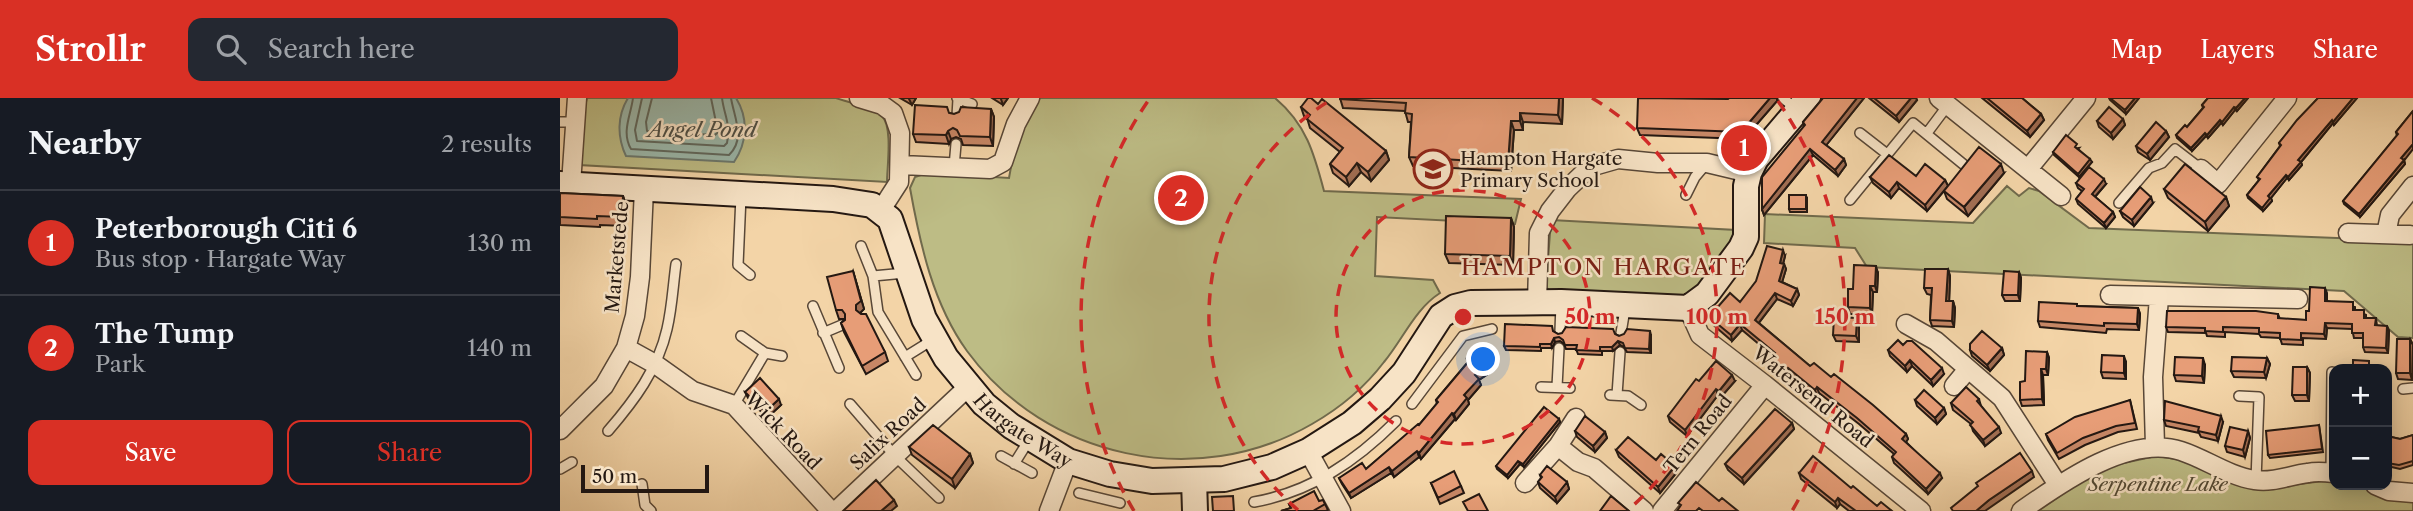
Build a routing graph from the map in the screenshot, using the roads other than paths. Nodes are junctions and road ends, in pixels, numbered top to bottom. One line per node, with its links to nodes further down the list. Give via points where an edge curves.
1 (577, 98): 11 (street)
2 (859, 98): 18 (street, via 893,113 901,133)
3 (958, 98): 9 (lane); 10 (lane)
4 (1030, 98): 19 (street, via 1003,162 990,169)
5 (2086, 98): 20 (street)
6 (2287, 98): 21 (street, via 2218,184)
7 (1796, 102): 22 (street)
8 (1943, 102): 13 (lane); 20 (street)
9 (972, 104)
10 (957, 116)
11 (568, 122): 23 (street)
12 (1860, 133): 15 (lane)
13 (1927, 133): 15 (lane, via 1913,123); 17 (lane)
14 (956, 144): 19 (lane)
15 (1887, 155): 29 (lane)
16 (1707, 163): 22 (street); 27 (lane); 42 (street, via 1618,159 1590,167 1550,211 1539,233)
17 (1963, 164)
18 (902, 165): 19 (street); 31 (street, via 900,183)
19 (954, 167)
20 (2028, 169): 28 (street)
21 (2201, 169): 30 (lane, via 2175,149 2162,163 2149,168)
22 (1749, 173): 46 (street, via 1746,237 1707,294)
23 (566, 184): 25 (street)
24 (2413, 186): 33 (street, via 2390,215)
25 (644, 189): 26 (street); 57 (street, Marketstede, via 640,277)
26 (741, 195): 31 (street, via 862,202); 38 (lane, via 738,265)
27 (1686, 195)
28 (2061, 196)
29 (1850, 200)
30 (2119, 204)
31 (881, 210): 37 (street, Hargate Way, via 894,227)
32 (2348, 233): 33 (street)
33 (2386, 234): 34 (street)
34 (2410, 235)
35 (861, 246): 39 (lane)
36 (676, 264): 64 (lane, via 667,330)
37 (907, 272): 39 (lane); 56 (street, Hargate Way)
38 (750, 275)
39 (873, 276): 47 (lane)
40 (2110, 295): 41 (street)
41 (2159, 297): 43 (street); 86 (street, via 2153,377)
42 (1549, 302): 45 (street, Hargate Way); 52 (lane); 62 (street, Hargate Way, via 1455,307 1441,316)
43 (2292, 304)
44 (813, 306): 53 (lane)
45 (1626, 307): 46 (street, Hargate Way); 54 (lane)
46 (1688, 308): 69 (street, Watersend Road, via 1700,335)
47 (878, 312): 48 (lane); 63 (lane)
48 (866, 316)
49 (1906, 324): 66 (street, via 1936,341)
50 (842, 326): 53 (lane)
51 (1492, 329): 67 (lane, via 1463,336)
52 (1560, 331)
53 (823, 333): 65 (lane)
54 (1621, 333)
55 (741, 336): 60 (lane)
56 (935, 338): 63 (lane); 71 (street, Hargate Way)
57 (626, 348): 64 (street, Wick Road); 82 (street, Marketstede, via 604,386)
58 (1559, 348): 73 (lane)
59 (1620, 352): 79 (lane, via 1613,395 1628,396)
60 (765, 353): 61 (lane); 78 (lane)
61 (782, 356)
62 (1414, 356): 67 (lane); 87 (street, Hargate Way, via 1380,399 1352,424)
63 (905, 357): 68 (lane)
64 (655, 364): 78 (street, Wick Road, via 693,391); 83 (lane, via 635,400)
65 (839, 368)
66 (1968, 369): 70 (street); 102 (street, via 2003,398)
67 (1435, 370): 77 (lane)
68 (916, 375)
69 (1765, 385): 116 (street, Tern Road); 117 (street, Watersend Road)
70 (1954, 386)
71 (968, 387): 84 (street, Hargate Way); 88 (street, Salix Road)
72 (1541, 387): 73 (lane)
73 (1557, 387): 74 (lane)
74 (1570, 388)
75 (2239, 396): 99 (lane, via 2259,397)
76 (850, 404): 88 (lane)
77 (1412, 404)
78 (734, 405): 111 (street, Wick Road)
79 (1642, 405)
80 (1576, 418): 85 (street)
81 (1396, 421): 97 (lane, via 1372,446)
82 (560, 430)
83 (608, 431)
84 (1030, 438): 90 (street, Hargate Way); 92 (lane)
85 (1558, 446): 100 (street); 115 (street, via 1594,468)
86 (2155, 446): 99 (street, via 2179,450); 102 (street, via 2110,458)
87 (1308, 451): 97 (street); 98 (street, Hargate Way, via 1254,473)
88 (895, 456): 106 (lane); 111 (street, Salix Road)
89 (1001, 456): 92 (lane)
90 (1068, 461): 96 (street, Hargate Way); 112 (street)
91 (572, 462): 93 (lane)
92 (1014, 464): 94 (lane)
93 (560, 469)
94 (1032, 473)
95 (2329, 473): 99 (street)
96 (1110, 474): 98 (street, Hargate Way, via 1152,481); 107 (lane)
97 (1324, 478): 108 (lane, via 1283,497); 114 (street)
98 (1194, 480): 113 (street)
99 (2256, 481)
100 (1525, 483)
101 (642, 484): 110 (lane)
102 (2058, 485): 118 (street)
103 (2387, 490): 105 (street)
104 (1079, 493): 107 (lane)
105 (2413, 493)
106 (940, 498)
107 (1103, 500): 109 (lane)
108 (1254, 502)
109 (1120, 503)
110 (645, 509)
111 (833, 511)
112 (1049, 511)
113 (1195, 511)
114 (1341, 511)
115 (1644, 511)
116 (1662, 511)
117 (1921, 511)
118 (2021, 511)

